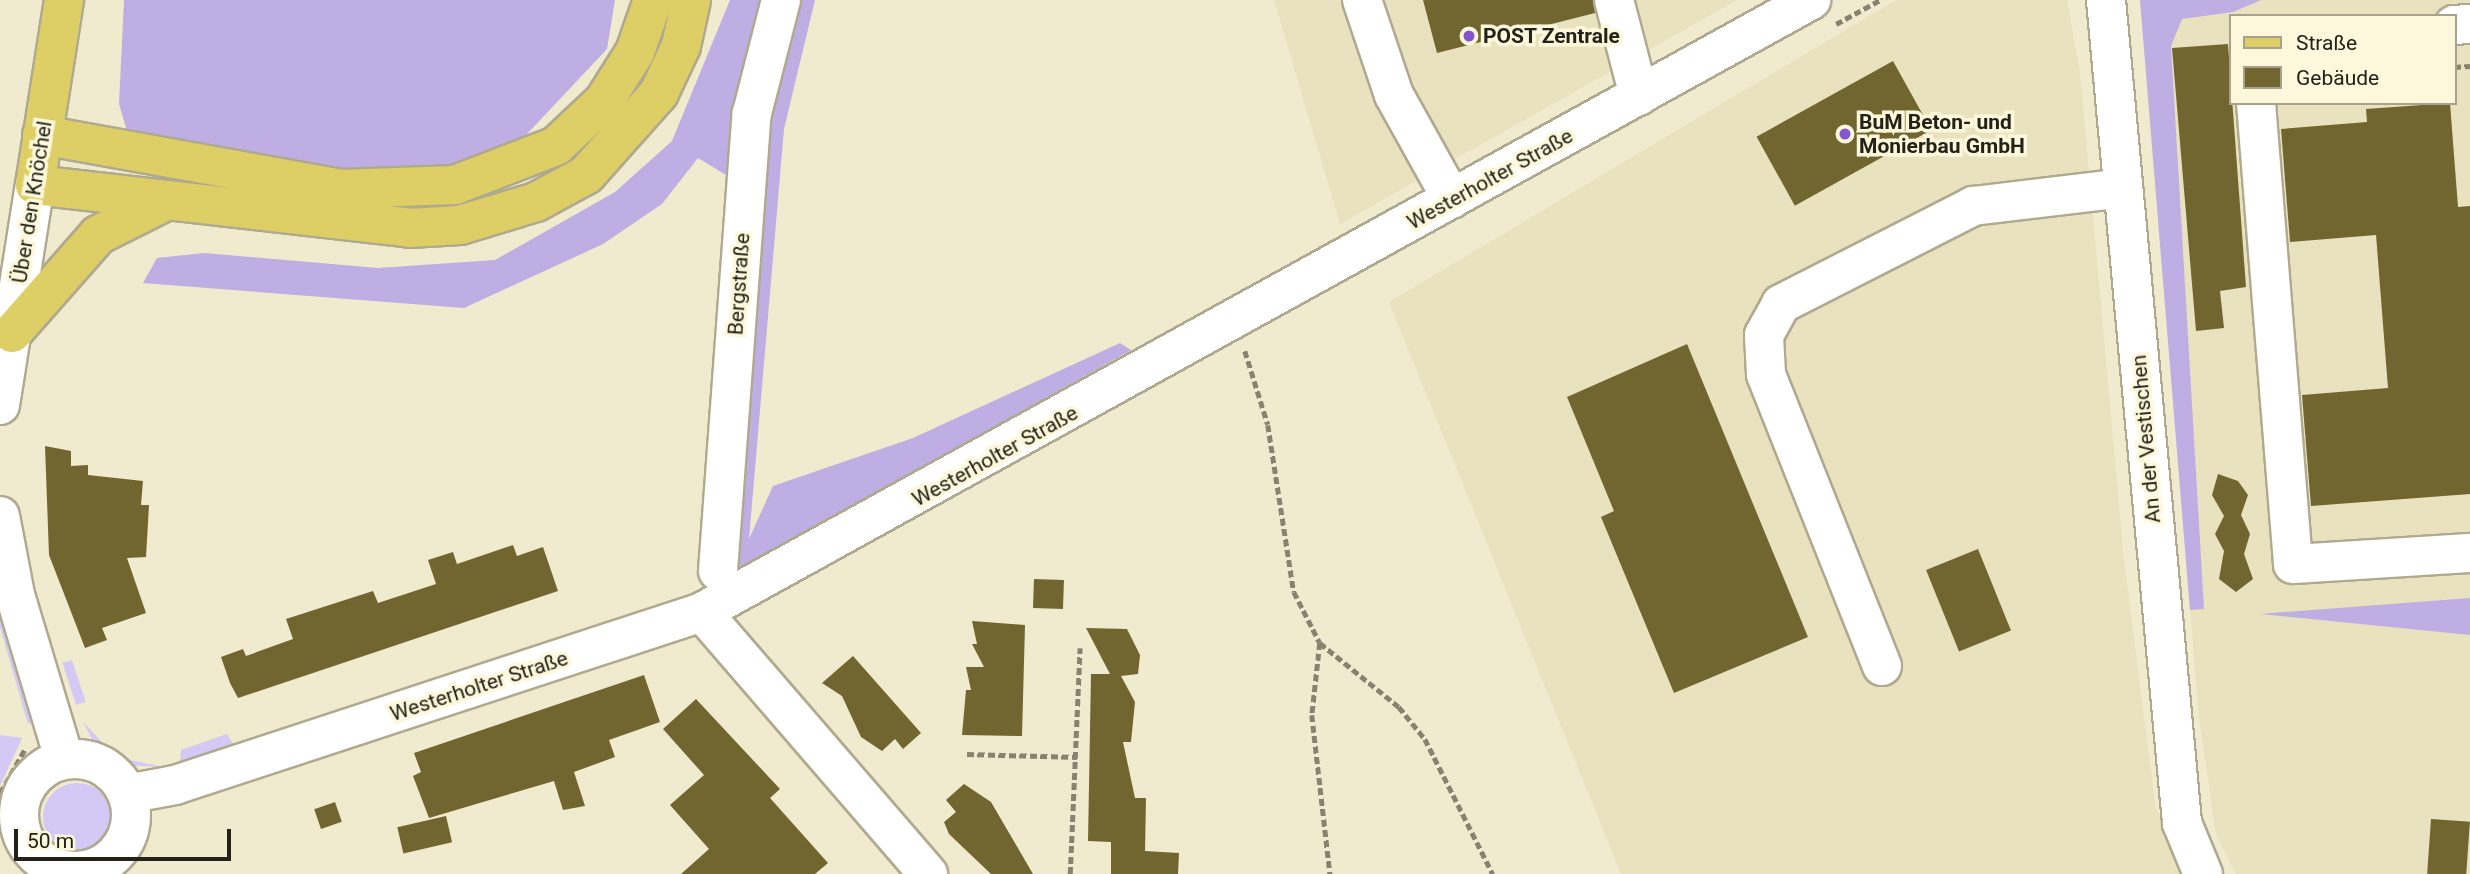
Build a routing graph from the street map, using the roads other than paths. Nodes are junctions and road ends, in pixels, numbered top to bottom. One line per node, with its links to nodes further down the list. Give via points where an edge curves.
1 (65, 0): 11 (main road, Über den Knöchel)
2 (653, 0): 11 (main road, via 635,52 604,101 556,146 455,186 341,189)
3 (691, 0): 15 (main road, via 681,46 659,93 586,175 536,202 460,225 410,228)
4 (781, 0): 20 (street, Bergstraße, via 752,113)
5 (1362, 0): 14 (street, via 1394,95)
6 (1614, 0): 9 (street)
7 (1811, 0): 9 (street, Westerholter Straße)
8 (2106, 0): 13 (street, An der Vestischen)
9 (1639, 96): 14 (street, Westerholter Straße)
10 (2256, 105): 19 (street, via 2293,564)
11 (42, 135): 12 (main road, Über den Knöchel)
12 (35, 185): 15 (main road); 16 (street, Über den Knöchel)
13 (2123, 188): 22 (street, via 1973,206 1781,304 1764,335 1766,374); 28 (street, An der Vestischen, via 2182,823)
14 (1452, 199): 21 (street, Westerholter Straße, via 1232,325)
15 (162, 203): 16 (main road, via 98,235)
16 (12, 333): 17 (street, Über den Knöchel)
17 (0, 404)
18 (0, 516): 23 (street, via 15,595)
19 (2470, 553)
20 (718, 571)
21 (702, 612): 24 (street, Westerholter Straße, via 175,785); 27 (street)
22 (1882, 666)
23 (64, 758): 24 (street, via 95,761); 25 (street, via 38,773 21,799)
24 (127, 794): 26 (street, via 130,827 124,843)
25 (12, 843): 26 (street, via 66,871)
26 (102, 870)
27 (928, 874)
28 (2203, 874)

